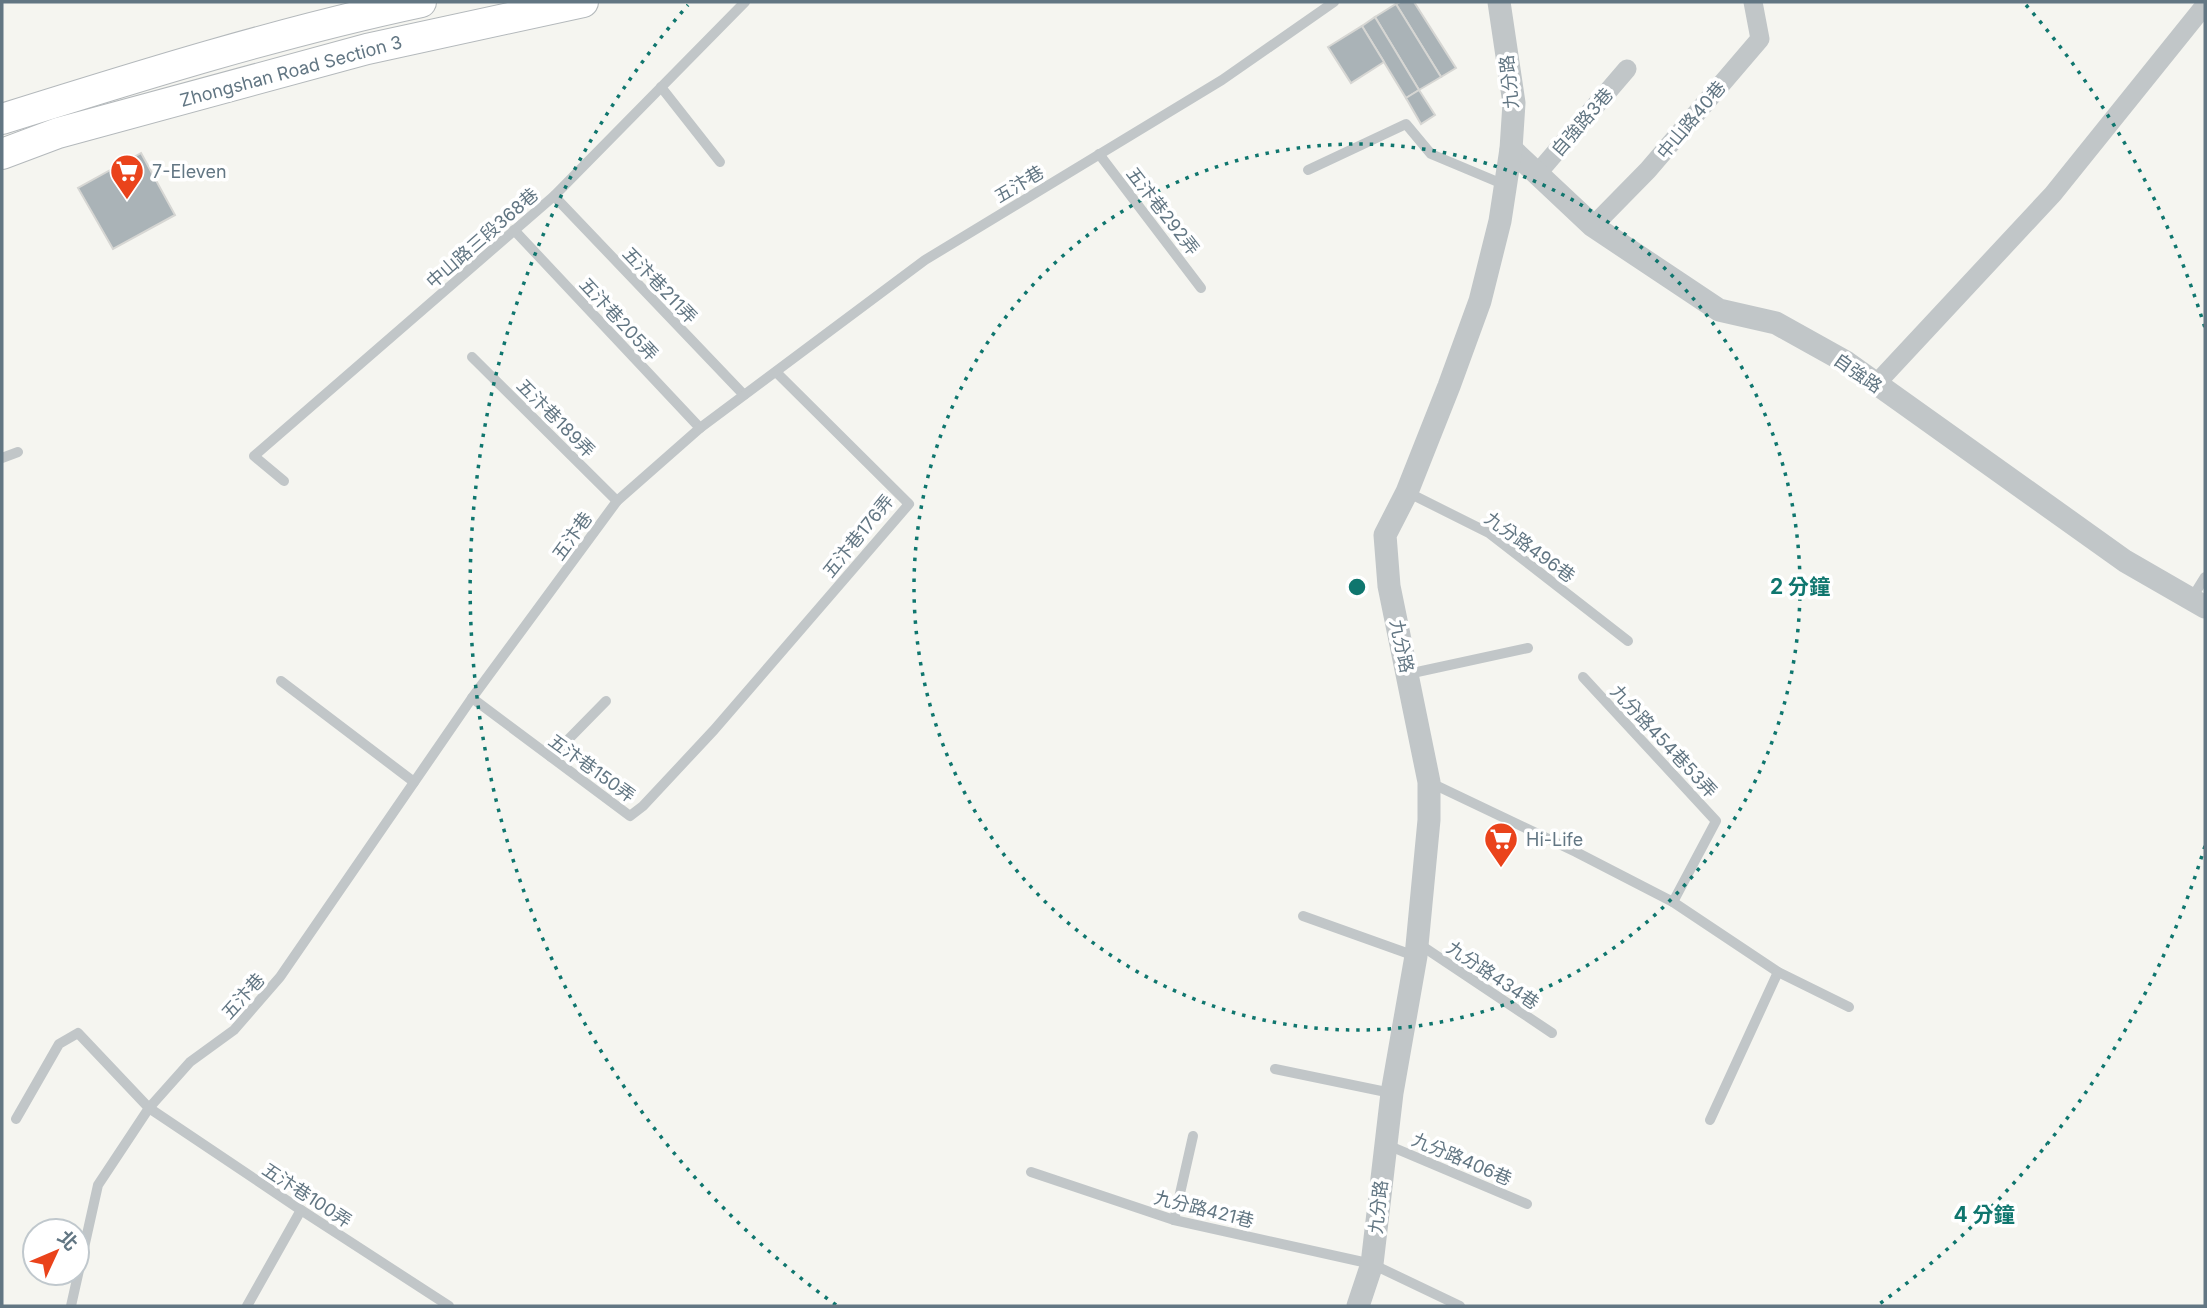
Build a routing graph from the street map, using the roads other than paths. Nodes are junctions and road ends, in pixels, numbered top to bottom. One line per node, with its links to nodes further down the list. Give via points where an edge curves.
1 (583, 2): 11 (main road, Zhongshan Road Section 3, via 367,49)
2 (745, 2): 10 (lane, 中山路三段368巷)
3 (1499, 2): 13 (street, 九分路, via 1514,103)
4 (1753, 2): 21 (street, 中山路40巷, via 1760,39 1648,170)
5 (405, 3): 9 (main road, Zhongshan Road Section 3)
6 (1336, 4): 15 (lane, 五汴巷, via 1222,80)
7 (2205, 5): 26 (street, via 2053,194)
8 (1627, 69): 18 (street, 自強路3巷)
9 (122, 82): 11 (main road); 12 (main road, Zhongshan Road Section 3)
10 (662, 87): 16 (lane); 20 (lane, 中山路三段368巷)
11 (130, 114): 14 (main road, Zhongshan Road Section 3)
12 (2, 119)
13 (1511, 149): 18 (street, 自強路); 19 (street, 九分路)
14 (2, 154)
15 (1098, 154): 23 (lane, 五汴巷292弄); 25 (lane, 五汴巷, via 925,260)
16 (720, 162)
17 (1308, 170): 19 (lane, via 1406,124 1431,154)
18 (1537, 174): 21 (street, 自強路)
19 (1505, 186): 32 (street, 九分路, via 1480,300)
20 (554, 196): 22 (lane, 中山路三段368巷); 27 (lane, 五汴巷211弄)
21 (1593, 226): 26 (street, 自強路, via 1719,310 1776,323 1846,362)
22 (514, 230): 28 (lane, 五汴巷205弄); 31 (lane, 中山路三段368巷, via 254,456)
23 (1202, 288)
24 (472, 357): 33 (lane, 五汴巷189弄)
25 (776, 372): 27 (lane, 五汴巷); 43 (lane, 五汴巷176弄, via 909,504)
26 (1875, 384): 35 (street, 自強路, via 2125,561)
27 (744, 395): 28 (lane, 五汴巷)
28 (700, 428): 33 (lane, 五汴巷)
29 (18, 452): 30 (lane)
30 (2, 457)
31 (284, 481)
32 (1407, 492): 36 (lane, 九分路496巷, via 1489,533); 38 (street, 九分路, via 1385,535 1389,586)
33 (617, 501): 41 (lane, 五汴巷)
34 (2205, 577): 35 (lane)
35 (2198, 603)
36 (1628, 640)
37 (1528, 648): 38 (lane)
38 (1408, 674): 46 (street, 九分路)
39 (1583, 677): 47 (lane, 九分路454巷53弄, via 1716,821)
40 (281, 681): 45 (lane)
41 (472, 698): 44 (lane, 五汴巷150弄); 45 (lane, 五汴巷)
42 (606, 701): 44 (lane)
43 (714, 730): 44 (lane, 五汴巷150弄, via 630,816)
44 (551, 757)
45 (414, 782): 55 (lane, 五汴巷, via 280,977 234,1030 190,1062)
46 (1429, 782): 47 (lane); 49 (street, 九分路)
47 (1673, 902): 50 (lane)
48 (1303, 916): 49 (lane, 九分路434巷)
49 (1416, 949): 52 (lane, 九分路434巷); 54 (street, 九分路)
50 (1778, 972): 51 (lane); 57 (lane)
51 (1849, 1007)
52 (1552, 1033)
53 (1275, 1069): 54 (lane)
54 (1392, 1093): 59 (street, 九分路)
55 (149, 1108): 56 (lane, 五汴巷100弄, via 78,1033 59,1044); 62 (lane, 五汴巷100弄); 65 (lane, 五汴巷, via 98,1185)
56 (16, 1119)
57 (1710, 1120)
58 (1193, 1136): 63 (lane)
59 (1385, 1143): 61 (lane, 九分路406巷); 64 (street, 九分路)
60 (1031, 1172): 63 (lane, 九分路421巷)
61 (1527, 1204)
62 (301, 1210): 66 (lane); 67 (lane, 五汴巷100弄)
63 (1174, 1220): 64 (lane, 九分路421巷)
64 (1372, 1264): 68 (street, 九分路); 69 (lane, 九分路421巷)
65 (71, 1306)
66 (247, 1306)
67 (449, 1306)
68 (1358, 1306)
69 (1460, 1306)

